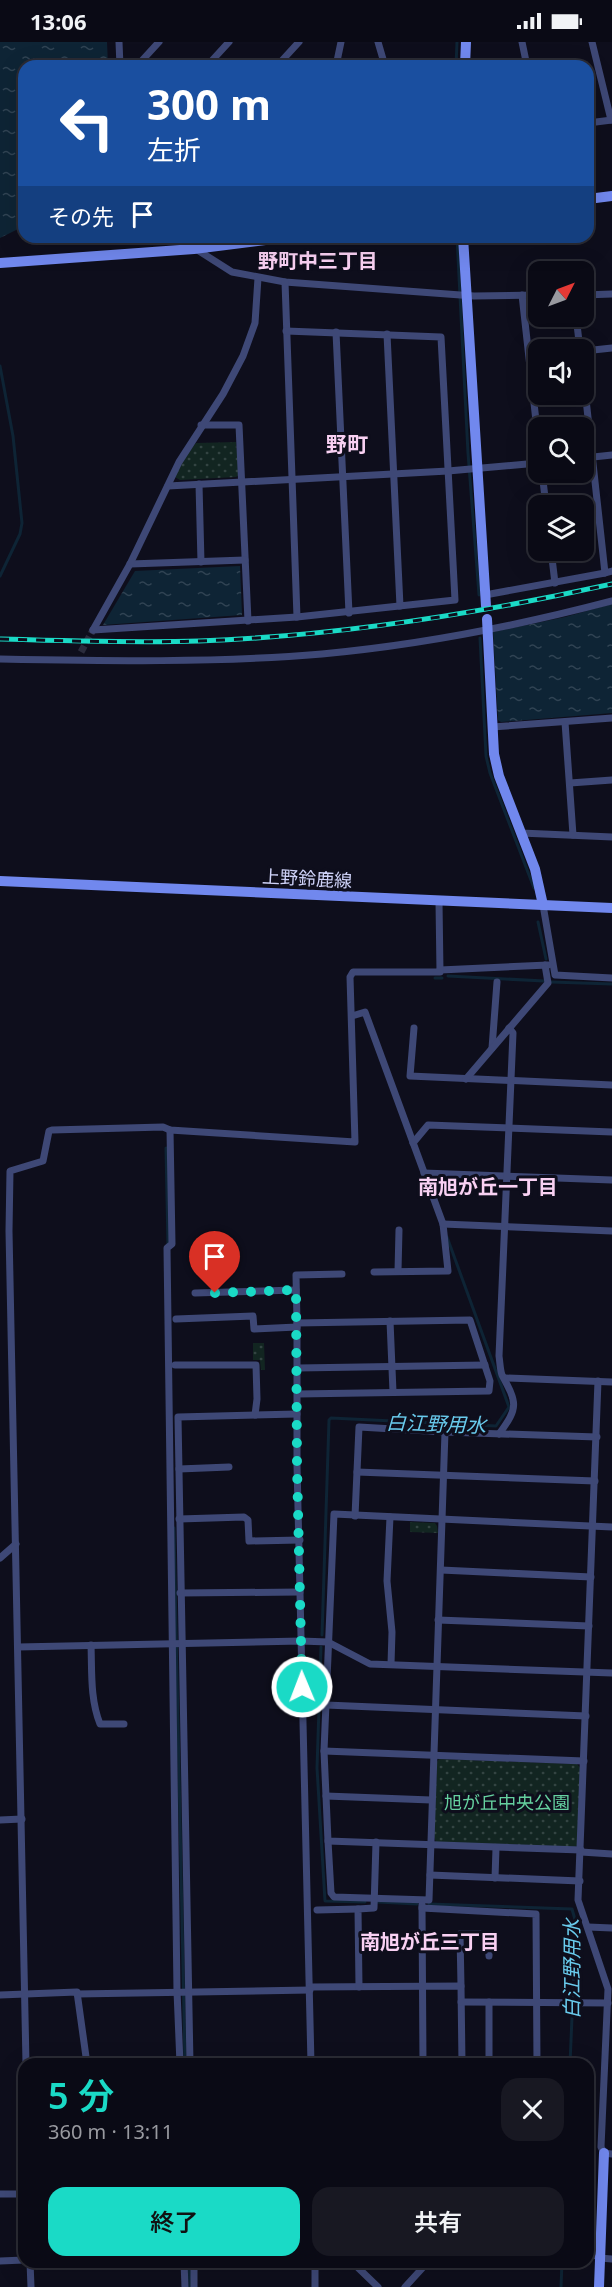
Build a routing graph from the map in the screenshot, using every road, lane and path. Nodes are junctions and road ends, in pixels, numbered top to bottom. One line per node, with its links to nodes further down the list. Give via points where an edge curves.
1 (119, 42): 10 (street)
2 (159, 42): 11 (street)
3 (229, 42): 12 (street)
4 (299, 42): 13 (street)
5 (341, 42): 14 (street)
6 (378, 42): 15 (street)
7 (466, 42): 16 (street)
8 (522, 42): 17 (street)
9 (592, 42): 18 (street)
10 (120, 60)
11 (142, 60)
12 (212, 60)
13 (282, 60)
14 (337, 60)
15 (383, 60)
16 (465, 60)
17 (526, 60)
18 (611, 120): 19 (street)
19 (594, 122)
20 (612, 196): 21 (street)
21 (594, 198)
22 (186, 243): 25 (street)
23 (242, 243): 25 (street)
24 (463, 243): 29 (street)
25 (194, 249): 26 (street); 27 (street, via 232,272)
26 (0, 262)
27 (258, 278): 28 (street); 40 (street, via 250,340 223,394)
28 (285, 282): 29 (street); 34 (street)
29 (461, 294): 31 (street); 44 (street)
30 (612, 294): 33 (street)
31 (522, 295): 32 (street); 39 (street)
32 (528, 295)
33 (594, 295)
34 (286, 331): 35 (street); 49 (street)
35 (336, 332): 36 (street); 48 (street)
36 (387, 334): 45 (street, via 441,337); 47 (street)
37 (612, 348): 38 (street)
38 (594, 349)
39 (536, 417)
40 (201, 425): 50 (street, via 239,425); 52 (street)
41 (612, 455): 42 (street)
42 (594, 457)
43 (528, 464): 44 (street)
44 (472, 470): 45 (street); 59 (street)
45 (448, 471): 47 (street); 61 (street, via 455,600)
46 (594, 471): 57 (street)
47 (393, 474): 48 (street); 61 (street)
48 (343, 477): 49 (street); 62 (street)
49 (292, 479): 50 (street); 63 (street)
50 (242, 482): 51 (street); 53 (street)
51 (199, 484): 52 (street); 55 (street)
52 (168, 486): 56 (street)
53 (245, 560): 55 (street); 64 (street)
54 (553, 561): 58 (street)
55 (201, 562): 56 (street)
56 (130, 564): 64 (street, via 93,630)
57 (609, 572): 58 (street)
58 (555, 583): 59 (street)
59 (486, 601)
60 (612, 601): 65 (street)
61 (400, 606): 62 (street)
62 (349, 612): 63 (street)
63 (297, 617): 64 (street)
64 (248, 621)
65 (487, 625): 66 (street, via 430,641 252,659); 69 (street)
66 (0, 659)
67 (612, 718): 68 (street)
68 (565, 722): 69 (street); 71 (street)
69 (492, 727): 72 (street, via 499,776)
70 (612, 780): 71 (street)
71 (570, 783): 73 (street)
72 (521, 833): 73 (street); 77 (street, via 535,869)
73 (573, 835): 74 (street)
74 (612, 837)
75 (0, 882): 76 (street, 上野鈴鹿線)
76 (439, 902): 77 (street, 上野鈴鹿線); 80 (street)
77 (543, 906): 78 (street, 上野鈴鹿線); 79 (street)
78 (612, 908)
79 (549, 965): 80 (street); 81 (street, via 555,975); 85 (street, via 548,983)
80 (440, 969): 83 (street, via 353,972)
81 (612, 978)
82 (497, 982): 86 (street)
83 (351, 1016): 91 (street, via 355,1142); 93 (street, via 365,1012)
84 (414, 1028): 87 (street, via 410,1076)
85 (509, 1028): 86 (street); 88 (street, via 513,1033)
86 (492, 1048): 87 (street)
87 (466, 1079): 88 (street)
88 (510, 1080): 89 (street); 90 (street)
89 (612, 1084)
90 (509, 1128): 92 (street); 93 (street, via 428,1125); 95 (street)
91 (170, 1130): 136 (street, via 52,1130 43,1161 10,1171); 146 (street)
92 (612, 1132)
93 (413, 1143): 94 (street)
94 (424, 1173): 95 (street); 98 (street)
95 (506, 1177): 96 (street); 97 (street)
96 (612, 1180)
97 (503, 1226): 98 (street); 100 (street); 113 (street, via 499,1356)
98 (444, 1228): 101 (street, via 448,1271)
99 (399, 1230): 101 (street)
100 (612, 1231)
101 (398, 1271): 102 (street)
102 (374, 1272)
103 (342, 1274): 104 (street, via 296,1275)
104 (296, 1290): 105 (street); 108 (street)
105 (195, 1293)
106 (176, 1319): 108 (street, via 253,1316 254,1329)
107 (390, 1321): 108 (street); 110 (street, via 470,1320); 111 (street)
108 (297, 1325): 112 (street)
109 (175, 1365): 120 (street, via 256,1365)
110 (485, 1365): 111 (street); 115 (street)
111 (392, 1366): 112 (street); 117 (street)
112 (298, 1368): 118 (street)
113 (504, 1376): 114 (street); 115 (street); 122 (street, via 514,1396 514,1412)
114 (598, 1381): 116 (street); 123 (street)
115 (490, 1382): 117 (street, via 489,1391)
116 (612, 1382)
117 (393, 1392): 118 (street)
118 (298, 1394): 119 (street)
119 (297, 1414): 120 (street); 135 (street)
120 (255, 1415): 125 (street, via 178,1417)
121 (445, 1432): 122 (street); 126 (street, via 359,1427); 127 (street)
122 (499, 1434): 123 (street)
123 (597, 1437): 128 (street)
124 (229, 1467): 125 (street)
125 (178, 1469): 131 (street)
126 (357, 1472): 127 (street); 129 (street)
127 (444, 1475): 128 (street); 132 (street)
128 (595, 1481): 133 (street)
129 (355, 1516): 130 (street); 145 (street, via 334,1514)
130 (390, 1517): 132 (street); 149 (street, via 387,1581)
131 (179, 1519): 135 (street, via 244,1517 248,1520 249,1541); 141 (street)
132 (443, 1520): 133 (street); 138 (street)
133 (593, 1526): 134 (street); 139 (street)
134 (612, 1527)
135 (300, 1540): 140 (street)
136 (16, 1544): 137 (street); 148 (street)
137 (0, 1558)
138 (441, 1570): 139 (street); 142 (street)
139 (591, 1578): 143 (street)
140 (300, 1592): 141 (street); 144 (street)
141 (180, 1593): 146 (street)
142 (438, 1620): 143 (street); 150 (street)
143 (589, 1626): 151 (street)
144 (301, 1641): 145 (street); 146 (street); 184 (street)
145 (328, 1642): 149 (street, via 370,1664); 153 (street)
146 (177, 1644): 147 (street); 185 (street)
147 (91, 1645): 148 (street); 156 (street, via 98,1720 100,1724)
148 (18, 1647): 162 (street)
149 (391, 1664): 150 (street)
150 (437, 1665): 151 (street); 154 (street)
151 (587, 1672): 152 (street); 155 (street)
152 (612, 1673)
153 (326, 1705): 154 (street); 157 (street)
154 (435, 1711): 155 (street); 158 (street)
155 (586, 1716): 159 (street)
156 (124, 1724)
157 (324, 1751): 158 (street); 160 (street)
158 (434, 1755): 159 (street); 161 (street)
159 (584, 1761): 168 (street)
160 (326, 1796): 161 (street); 164 (street)
161 (431, 1800): 166 (street)
162 (22, 1819): 163 (street); 186 (street)
163 (0, 1820)
164 (328, 1841): 165 (street); 173 (street, via 334,1897)
165 (376, 1842): 166 (street); 173 (street)
166 (430, 1844): 167 (street); 170 (street)
167 (496, 1848): 168 (street); 171 (street)
168 (581, 1851): 169 (street); 172 (street)
169 (612, 1854)
170 (430, 1875): 171 (street); 174 (street, via 429,1900)
171 (495, 1878): 172 (street)
172 (580, 1881): 178 (street, via 579,1900)
173 (374, 1898): 174 (street); 176 (street, via 374,1908)
174 (422, 1900): 175 (street)
175 (422, 1908): 181 (street); 192 (street, via 536,1914)
176 (358, 1909): 177 (street); 183 (street)
177 (317, 1910)
178 (588, 1927): 179 (street); 189 (street)
179 (612, 1928)
180 (489, 1956): 182 (street, via 489,1934 460,1934)
181 (423, 1986): 182 (street); 183 (street); 198 (street)
182 (461, 1986): 190 (street)
183 (359, 1987): 184 (street)
184 (310, 1989): 185 (street); 197 (street)
185 (183, 1991): 187 (street); 195 (street); 196 (street)
186 (25, 1993): 187 (street); 188 (street); 193 (street)
187 (77, 1994): 194 (street)
188 (0, 1995)
189 (609, 2001): 192 (street); 202 (street, via 602,2147)
190 (461, 2002): 191 (street); 199 (street)
191 (489, 2002): 192 (street); 200 (street)
192 (536, 2002): 201 (street)
193 (26, 2058)
194 (86, 2058)
195 (180, 2058)
196 (189, 2058)
197 (311, 2058)
198 (423, 2058)
199 (462, 2058)
200 (489, 2058)
201 (537, 2058)
202 (608, 2154): 206 (street)
203 (0, 2194): 204 (street)
204 (18, 2194)
205 (594, 2256): 206 (street)
206 (600, 2257): 207 (street); 222 (street)
207 (612, 2259)
208 (0, 2260): 209 (street)
209 (18, 2260)
210 (30, 2268): 216 (street)
211 (184, 2268): 217 (street)
212 (194, 2268): 218 (street)
213 (315, 2268): 219 (street)
214 (358, 2268): 220 (street)
215 (422, 2268): 221 (street)
216 (31, 2287)
217 (185, 2287)
218 (194, 2287)
219 (315, 2287)
220 (378, 2287)
221 (405, 2287)
222 (599, 2287)

